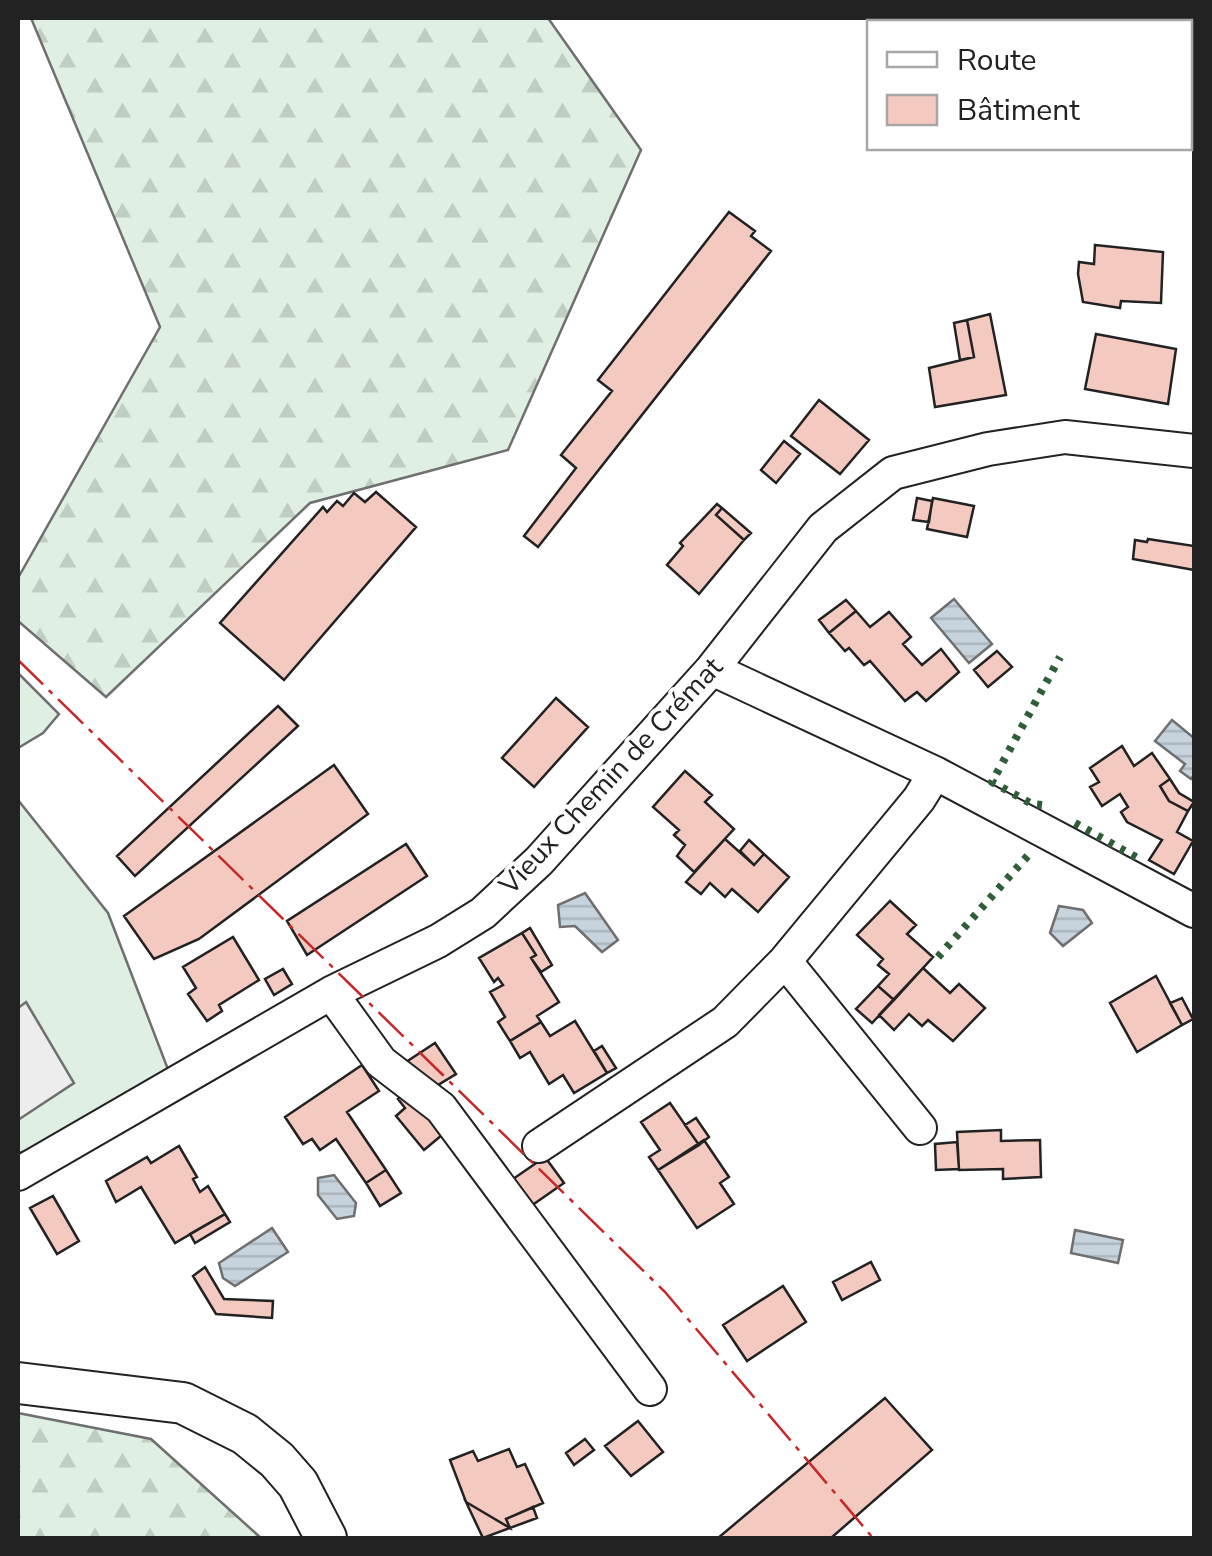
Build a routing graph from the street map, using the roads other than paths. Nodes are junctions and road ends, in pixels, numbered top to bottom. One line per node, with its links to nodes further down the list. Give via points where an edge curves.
1 (1194, 451): 2 (street, Vieux Chemin de Crémat, via 1065,437 988,448 893,473 823,528)
2 (712, 669): 3 (street); 6 (street, Vieux Chemin de Crémat, via 484,913)
3 (934, 773): 4 (street); 5 (street)
4 (1194, 911)
5 (786, 960): 7 (street); 8 (street, via 725,1022)
6 (331, 993): 9 (street, Vieux Chemin de Crémat); 11 (street, via 381,1062 441,1108)
7 (920, 1128)
8 (539, 1146)
9 (18, 1174)
10 (18, 1383): 12 (street, via 182,1404 245,1434 298,1484)
11 (650, 1389)
12 (326, 1538)

